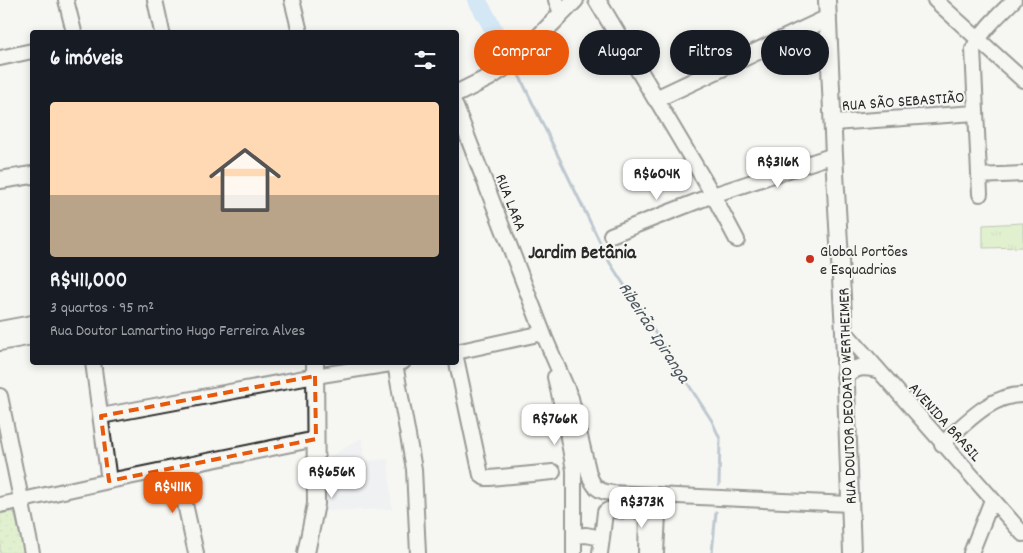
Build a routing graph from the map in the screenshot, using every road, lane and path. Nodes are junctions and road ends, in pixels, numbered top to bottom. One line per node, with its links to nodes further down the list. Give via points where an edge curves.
1 (66, 0): 11 (street)
2 (155, 0): 12 (street)
3 (292, 0): 13 (street)
4 (575, 0): 9 (main road)
5 (597, 0): 19 (main road)
6 (827, 0): 10 (main road, RUA DOUTOR DEODATO WERTHEIMER)
7 (935, 0): 14 (street)
8 (1014, 0): 14 (street)
9 (559, 6): 18 (main road, via 516,60)
10 (828, 18): 19 (main road); 22 (main road, RUA DOUTOR DEODATO WERTHEIMER)
11 (74, 30)
12 (159, 30)
13 (300, 30)
14 (978, 39): 17 (street); 20 (street, via 973,49)
15 (30, 51): 16 (street)
16 (0, 58)
17 (1023, 80)
18 (459, 92)
19 (656, 98): 29 (street)
20 (975, 113): 22 (street, RUA SÃO SEBASTIÃO); 26 (street)
21 (459, 115): 35 (street, RUA LARA)
22 (833, 123): 23 (main road, RUA DOUTOR DEODATO WERTHEIMER)
23 (834, 155): 29 (street); 34 (main road, RUA DOUTOR DEODATO WERTHEIMER)
24 (1023, 174): 26 (street)
25 (30, 175): 27 (main road)
26 (979, 176): 28 (street)
27 (0, 180)
28 (980, 194)
29 (713, 195): 30 (street); 31 (street)
30 (612, 235)
31 (737, 240)
32 (30, 323): 33 (street)
33 (0, 329)
34 (844, 331): 44 (street, AVENIDA BRASIL); 45 (main road, RUA DOUTOR DEODATO WERTHEIMER)
35 (544, 335): 38 (street); 54 (street, via 571,398 592,483 604,492); 60 (street, via 574,470)
36 (30, 337): 37 (street)
37 (0, 343)
38 (459, 351)
39 (93, 365): 48 (street)
40 (371, 365): 43 (street)
41 (399, 365): 65 (street, via 414,468)
42 (457, 365): 52 (street, via 481,475 490,478)
43 (315, 369): 48 (street); 49 (main road)
44 (876, 370): 45 (main road, via 860,366); 50 (street, AVENIDA BRASIL)
45 (846, 376): 57 (main road, RUA DOUTOR DEODATO WERTHEIMER)
46 (1023, 395): 50 (street, via 993,402)
47 (0, 396): 56 (street)
48 (100, 416): 53 (street)
49 (316, 440): 51 (street); 64 (main road, via 316,504)
50 (942, 444): 55 (street, AVENIDA BRASIL)
51 (176, 468): 53 (street); 63 (street)
52 (553, 472)
53 (109, 481): 56 (street)
54 (659, 496): 57 (street); 69 (street)
55 (992, 500): 59 (street, AVENIDA BRASIL); 71 (street)
56 (22, 501): 58 (street); 62 (street)
57 (850, 504): 70 (main road, RUA DOUTOR DEODATO WERTHEIMER)
58 (0, 505)
59 (1023, 534)
60 (574, 536): 61 (street); 66 (street)
61 (602, 538): 67 (street); 68 (street, via 604,512 646,511)
62 (32, 553)
63 (196, 553)
64 (306, 553)
65 (418, 553)
66 (574, 553)
67 (600, 553)
68 (646, 553)
69 (656, 553)
70 (852, 553)
71 (970, 553)

